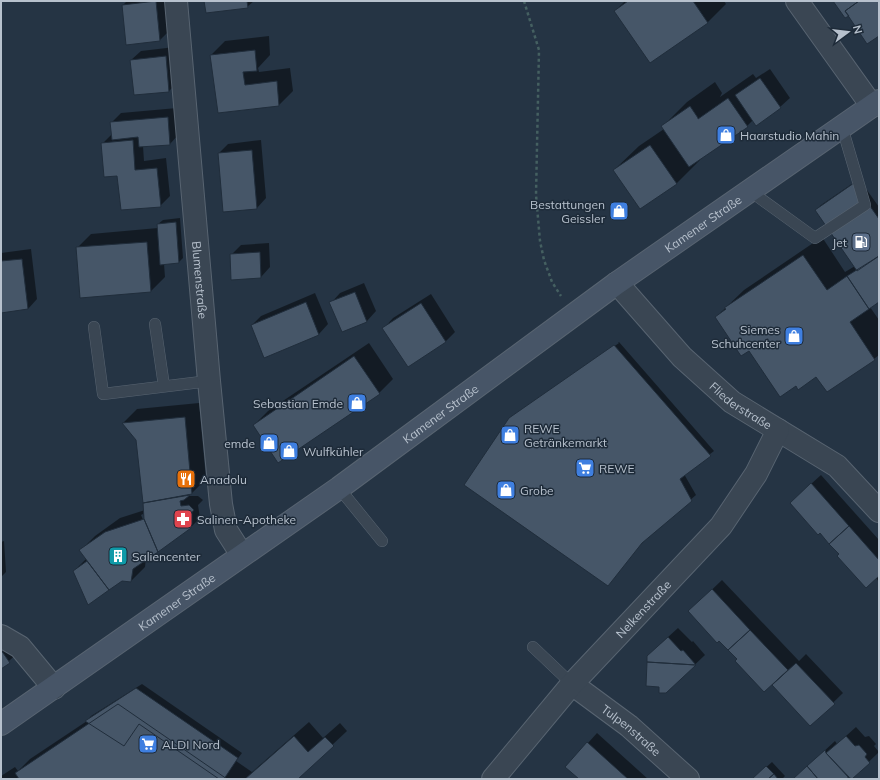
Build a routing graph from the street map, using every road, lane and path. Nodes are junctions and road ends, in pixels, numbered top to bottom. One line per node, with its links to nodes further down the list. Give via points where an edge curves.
1 (176, 1): 11 (street, Blumenstraße)
2 (524, 1): 8 (path, via 539,50 536,195 540,241 552,282)
3 (797, 1): 4 (street)
4 (876, 103): 5 (main road, Kamener Straße)
5 (842, 127): 6 (main road, Kamener Straße); 6 (lane, via 865,205 815,238)
6 (750, 191): 7 (main road, Kamener Straße)
7 (617, 283): 8 (main road, Kamener Straße); 13 (street, Fliederstraße, via 682,357 732,402)
8 (573, 316): 14 (main road, Kamener Straße)
9 (155, 324): 12 (lane)
10 (94, 327): 12 (lane, via 103,394)
11 (209, 380): 12 (lane); 17 (street, Blumenstraße, via 221,504 226,530)
12 (164, 386)
13 (778, 430): 15 (street, Fliederstraße, via 838,466); 20 (street, Nelkenstraße, via 756,474 721,526)
14 (339, 488): 16 (lane); 17 (main road, Kamener Straße)
15 (879, 511)
16 (382, 541)
17 (242, 555): 21 (main road, Kamener Straße)
18 (1, 636): 21 (street, via 20,647)
19 (533, 647): 20 (lane)
20 (572, 684): 23 (street, Nelkenstraße); 24 (street, Tulpenstraße, via 629,726)
21 (54, 688): 22 (main road, Kamener Straße)
22 (1, 724)
23 (493, 779)
24 (688, 779)

